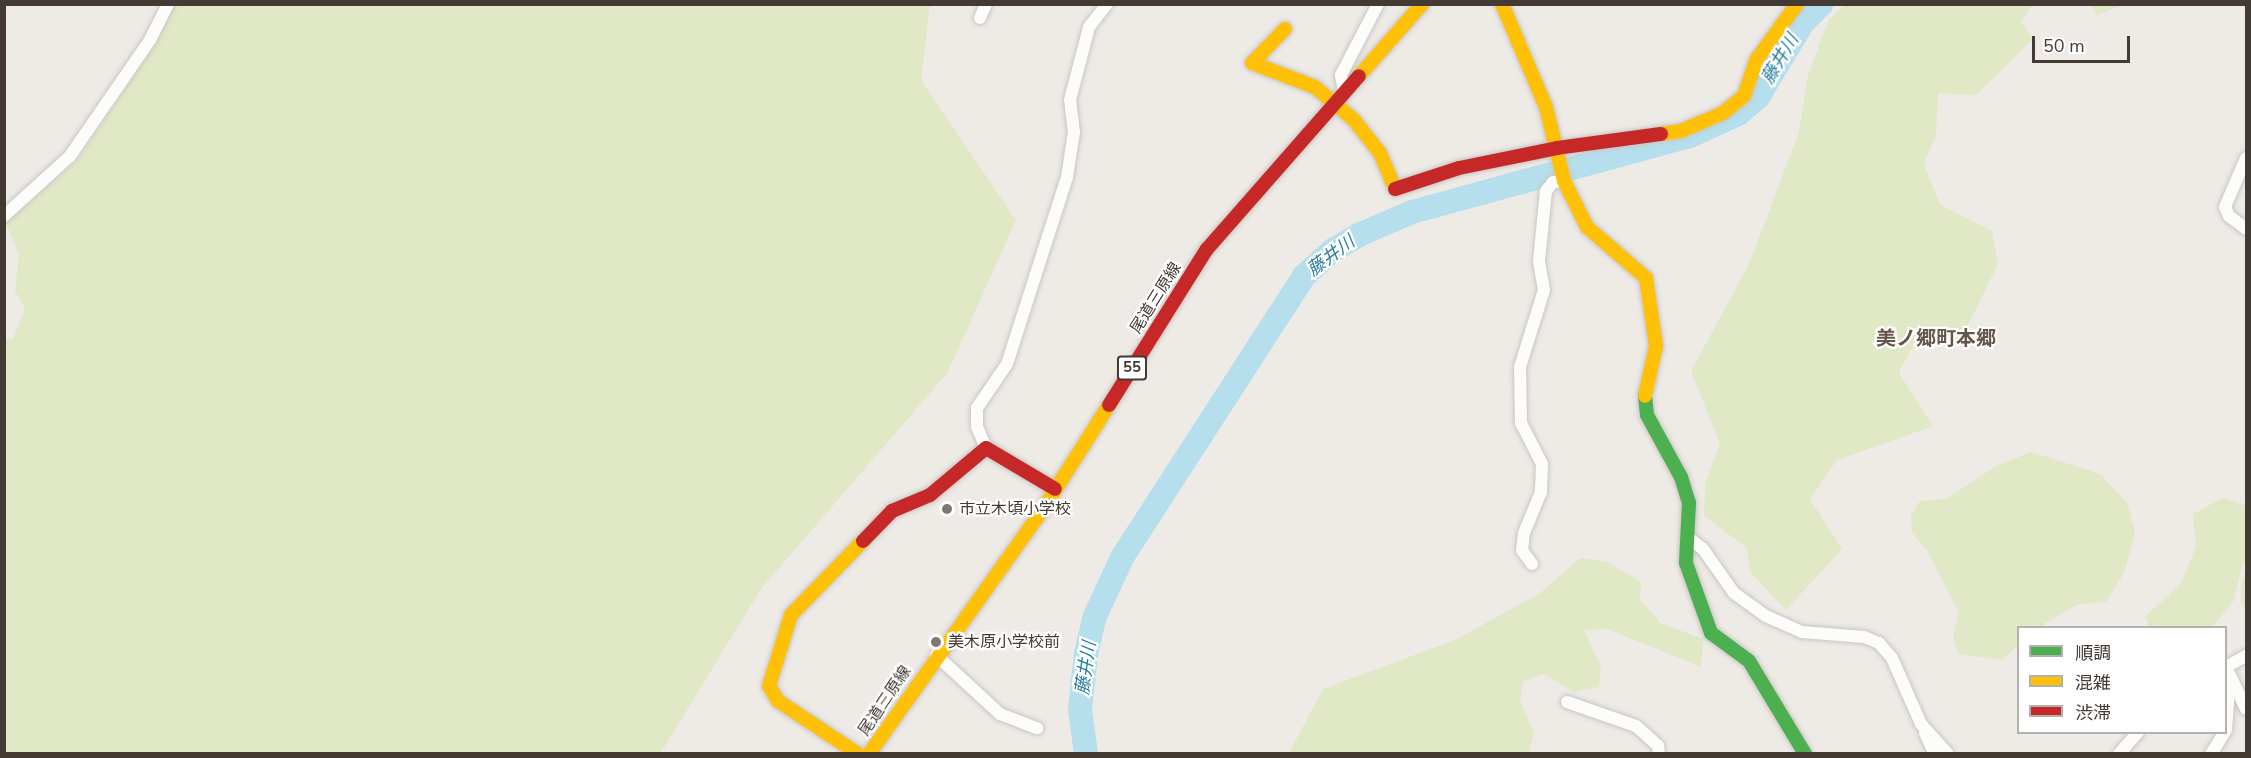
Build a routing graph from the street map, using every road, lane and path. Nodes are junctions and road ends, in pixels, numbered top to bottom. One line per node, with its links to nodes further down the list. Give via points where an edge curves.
1 (168, 4): 15 (street, via 150,40 70,156)
2 (986, 4): 8 (street)
3 (1107, 4): 17 (street, via 1089,27 1070,100 1074,132 1067,177 1011,353 977,408 977,427)
4 (1378, 4): 10 (street, via 1341,75)
5 (1422, 4): 10 (street, 尾道三原線 / 55)
6 (1502, 4): 12 (street, via 1546,107)
7 (1793, 6): 12 (street, via 1757,59 1744,96 1723,113 1681,131)
8 (980, 18)
9 (1285, 29): 11 (street, via 1252,63 1305,82)
10 (1344, 91): 11 (street, 尾道三原線 / 55)
11 (1334, 102): 12 (street, via 1380,153 1393,190 1459,168); 18 (street, 尾道三原線 / 55, via 1207,249)
12 (1557, 148): 14 (street)
13 (2247, 159): 16 (street, via 2225,207 2229,216)
14 (1564, 181): 19 (street, via 1587,227 1646,278 1656,346 1645,396 1647,415 1681,477 1689,502); 20 (street, via 1552,182 1546,191 1539,261 1544,290 1520,367 1521,423 1542,464 1541,492 1524,532 1522,550)
15 (4, 216)
16 (2247, 229)
17 (986, 448): 18 (street); 33 (street, via 930,495 892,511 791,615 769,686 778,701)
18 (1055, 489): 21 (street, 尾道三原線 / 55)
19 (1690, 539): 29 (street, via 1703,549 1734,593 1766,616 1802,632 1864,637 1879,643 1892,658); 36 (street, via 1686,562 1711,633 1749,661)
20 (1532, 564)
21 (936, 655): 30 (street, via 1000,714); 34 (street, 尾道三原線 / 55)
22 (2247, 656): 23 (street)
23 (2227, 666)
24 (2227, 669): 25 (street)
25 (2230, 676): 27 (street); 28 (street)
26 (1567, 702): 35 (street, via 1636,726 1658,746)
27 (2227, 709)
28 (2247, 709)
29 (1921, 724): 37 (street); 38 (street)
30 (1037, 728)
31 (2136, 734): 39 (street)
32 (2223, 734): 40 (street)
33 (858, 753)
34 (869, 753)
35 (1659, 753)
36 (1805, 753)
37 (1935, 753)
38 (1948, 753)
39 (2119, 753)
40 (2211, 753)

